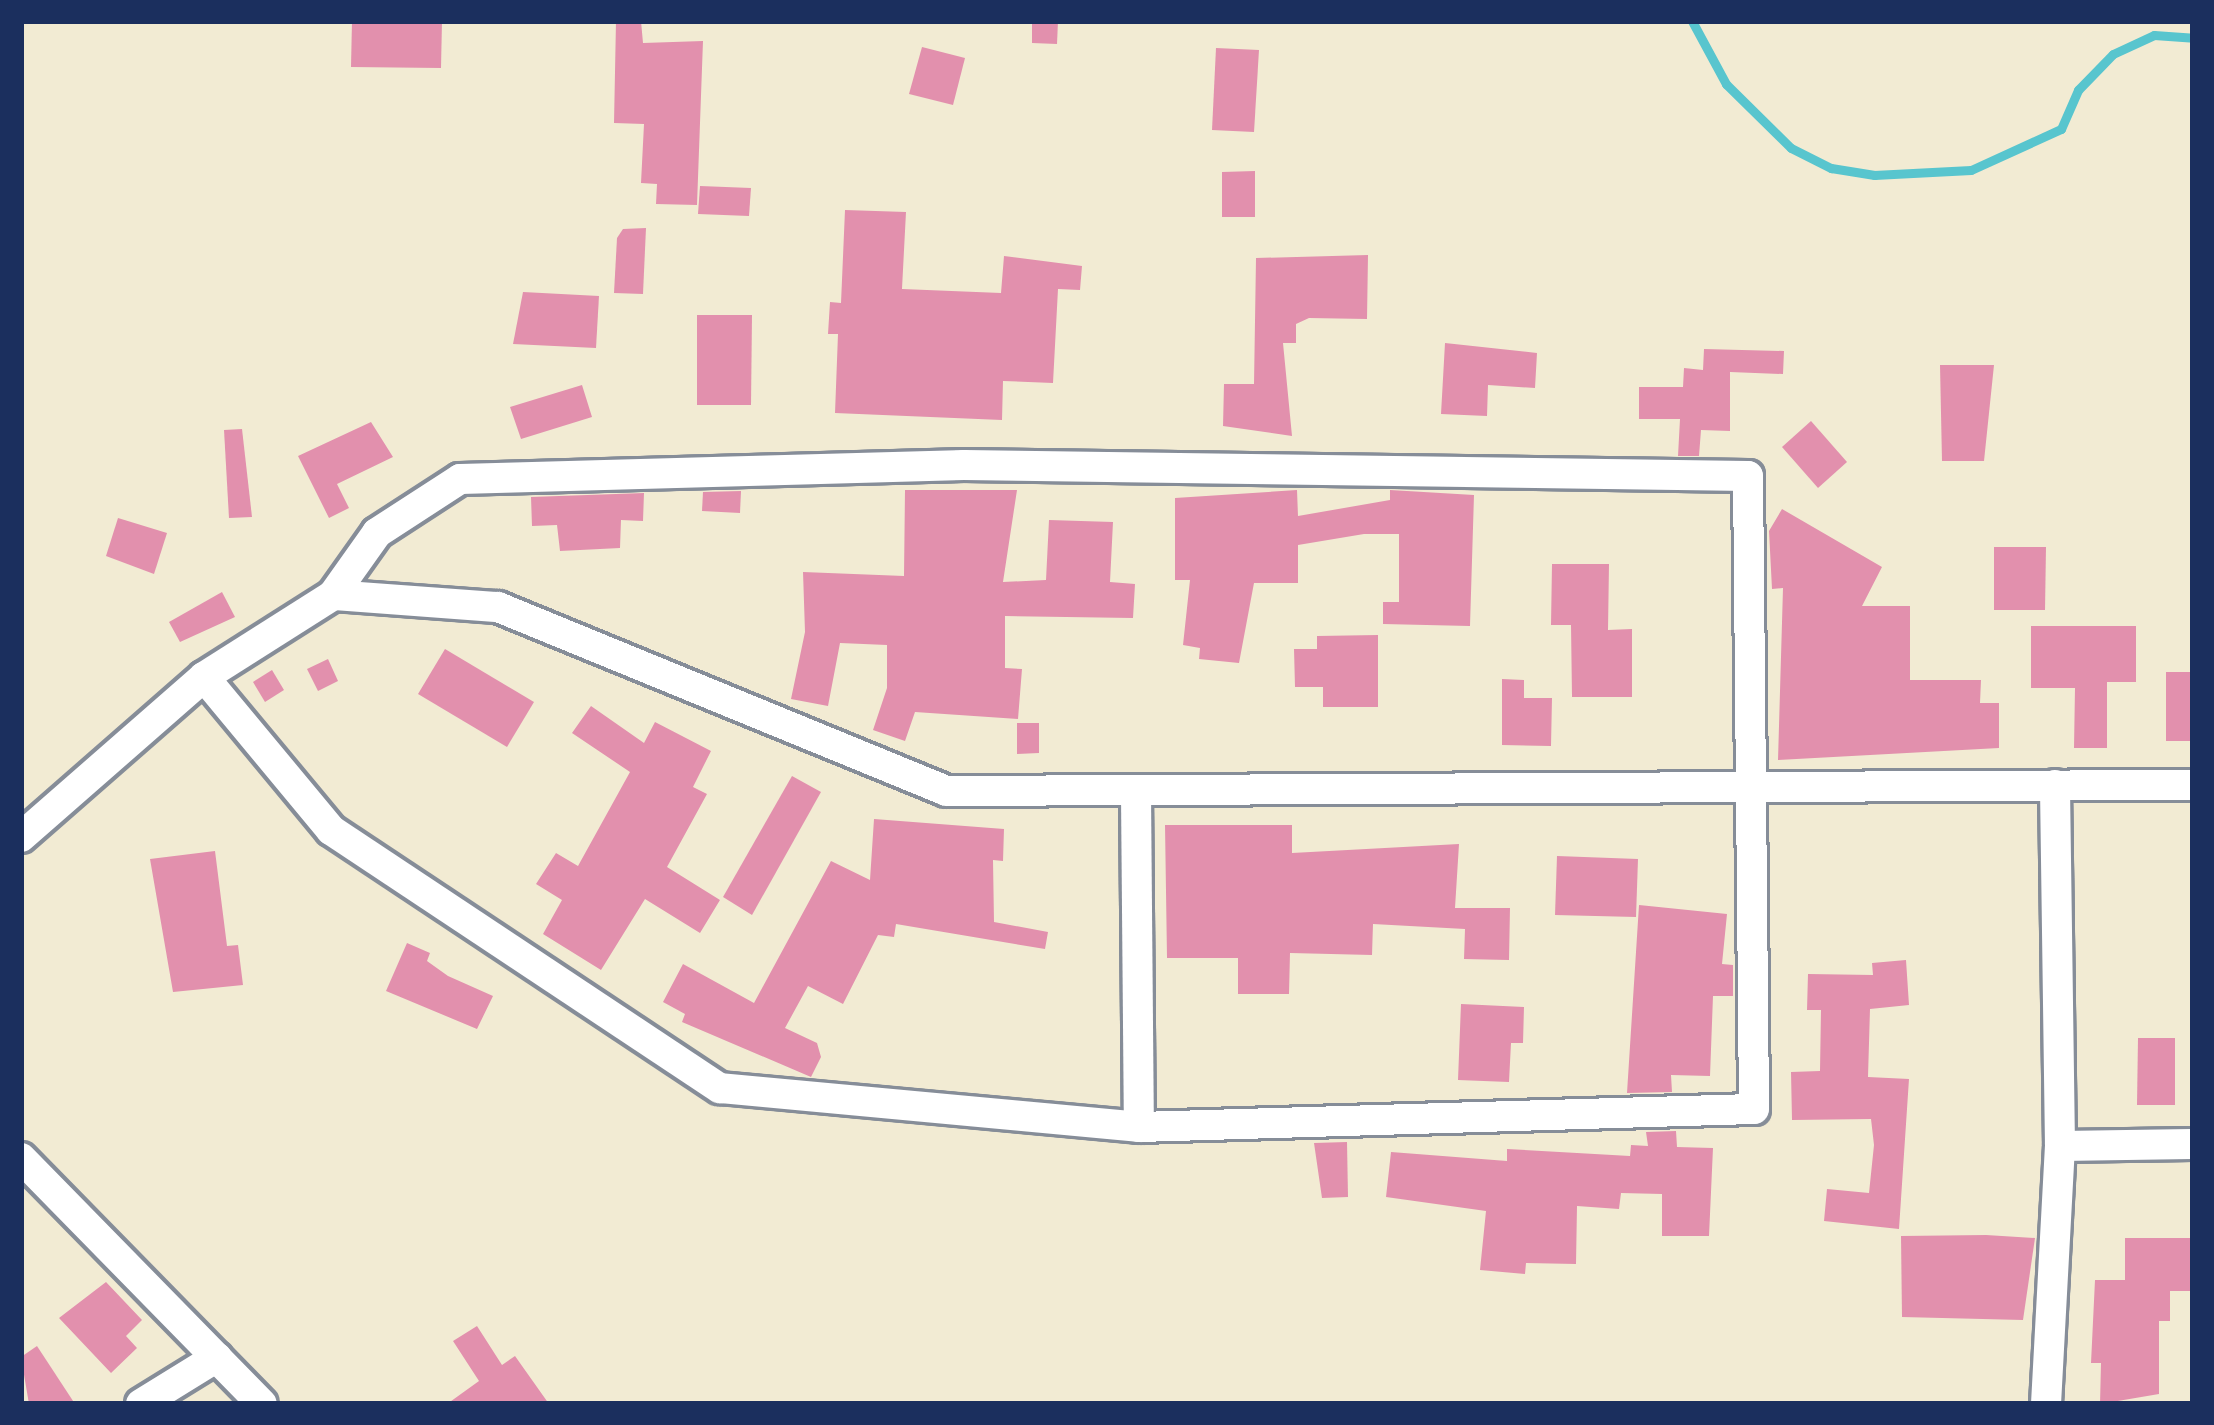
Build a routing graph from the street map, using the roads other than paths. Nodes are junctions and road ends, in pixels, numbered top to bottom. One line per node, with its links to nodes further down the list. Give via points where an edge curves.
1 (334, 595): 2 (street); 5 (street, via 390,521 460,479 964,465 1748,476); 6 (street, via 498,607 946,791)
2 (204, 677): 7 (street); 8 (street, via 331,830 720,1088)
3 (2193, 784): 4 (street)
4 (2055, 785): 5 (street); 10 (street)
5 (1751, 790): 6 (street); 8 (street, via 1754,1109)
6 (1136, 794): 8 (street)
7 (21, 837)
8 (1139, 1126)
9 (2193, 1144): 10 (street)
10 (2060, 1146): 15 (street)
11 (21, 1158): 12 (street)
12 (217, 1357): 13 (street); 14 (street)
13 (141, 1404)
14 (262, 1404)
15 (2046, 1404)

